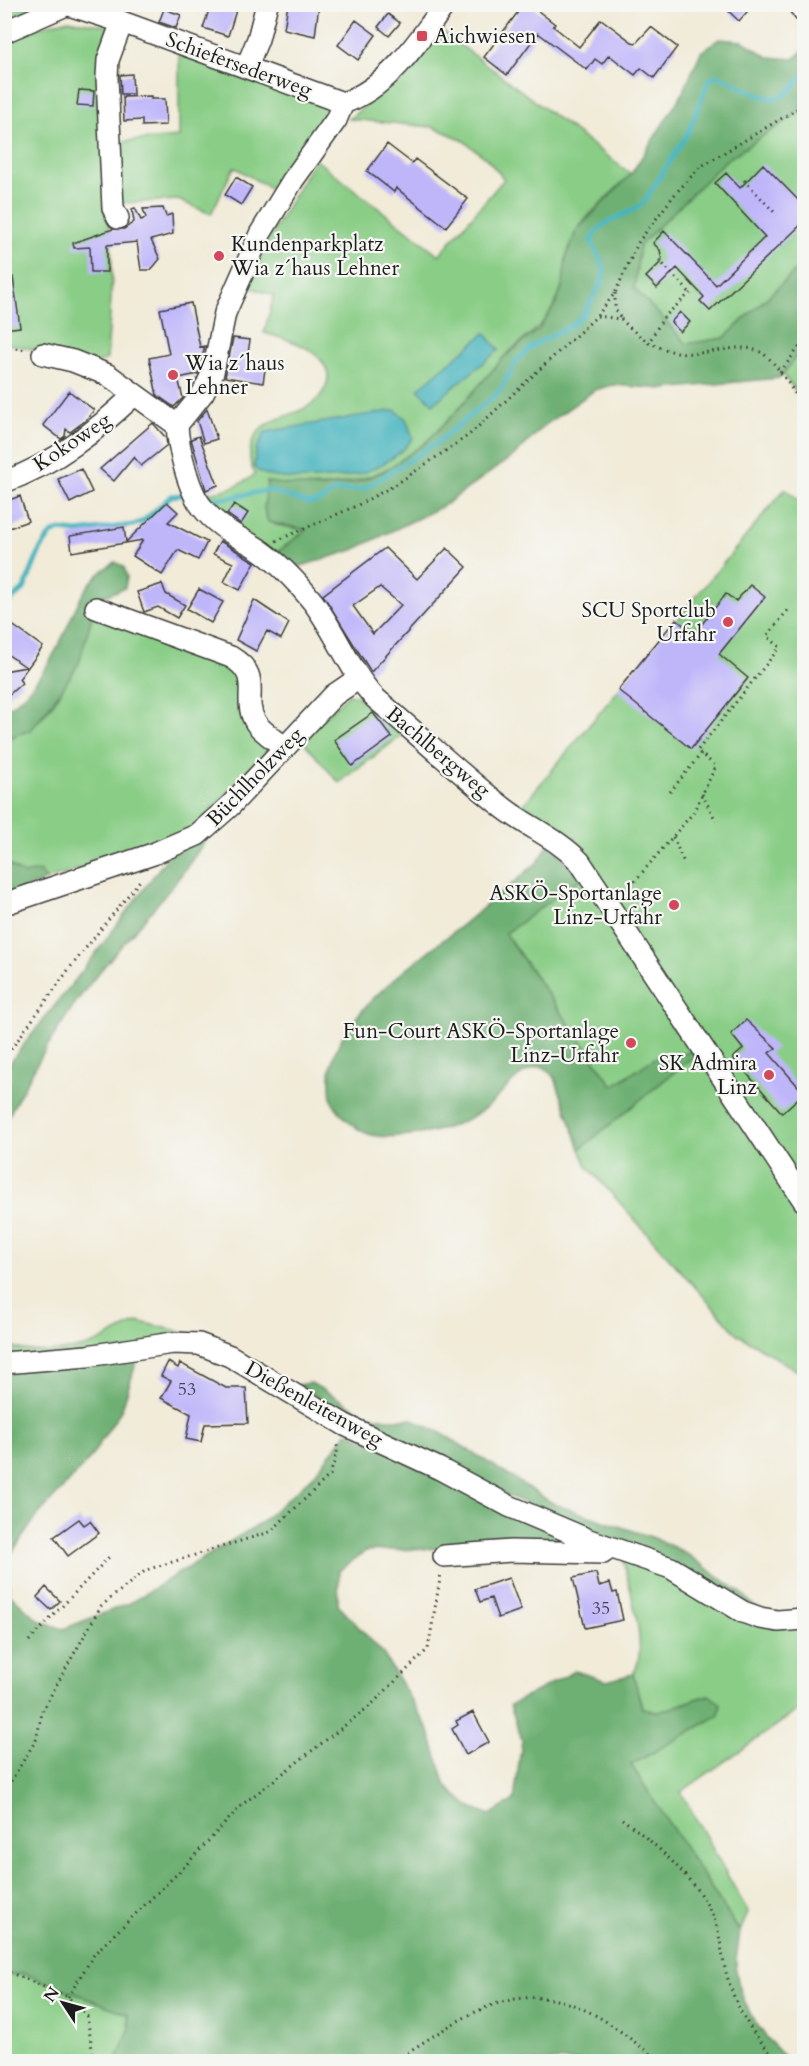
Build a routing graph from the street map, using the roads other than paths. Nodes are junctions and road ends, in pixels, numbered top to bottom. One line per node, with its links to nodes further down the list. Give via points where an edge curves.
1 (267, 4): 8 (street)
2 (445, 4): 9 (street, via 422,36 380,81 360,98)
3 (798, 4): 5 (street)
4 (66, 5): 6 (street, Schiefersederweg); 7 (street)
5 (804, 12)
6 (122, 22): 8 (street, Schiefersederweg); 10 (street, via 108,60 107,77 113,208)
7 (4, 32)
8 (247, 66): 9 (street, Schiefersederweg)
9 (344, 103): 13 (street, via 260,234 225,313 213,372 203,393)
10 (118, 218)
11 (43, 354): 12 (street, via 91,367)
12 (134, 395): 13 (street); 14 (street, Kokoweg, via 71,448)
13 (177, 424): 16 (street, Bachlbergweg, via 178,442 193,490 208,514 271,560 300,588 340,642)
14 (4, 482)
15 (96, 608): 17 (street, via 242,663 249,672 257,725)
16 (359, 678): 17 (street, Büchlholzweg, via 334,695); 19 (street, Bachlbergweg, via 375,698 486,793 518,819 570,851 610,905)
17 (285, 747): 18 (street, Büchlholzweg, via 197,835 153,854)
18 (4, 904)
19 (804, 1201)
20 (4, 1363): 21 (street, Dießenleitenweg, via 173,1343 199,1344 230,1356 370,1438 509,1506)
21 (608, 1546): 22 (street, via 603,1553 511,1551); 23 (street, Dießenleitenweg, via 671,1568 743,1612 778,1621)
22 (444, 1556)
23 (804, 1619)

